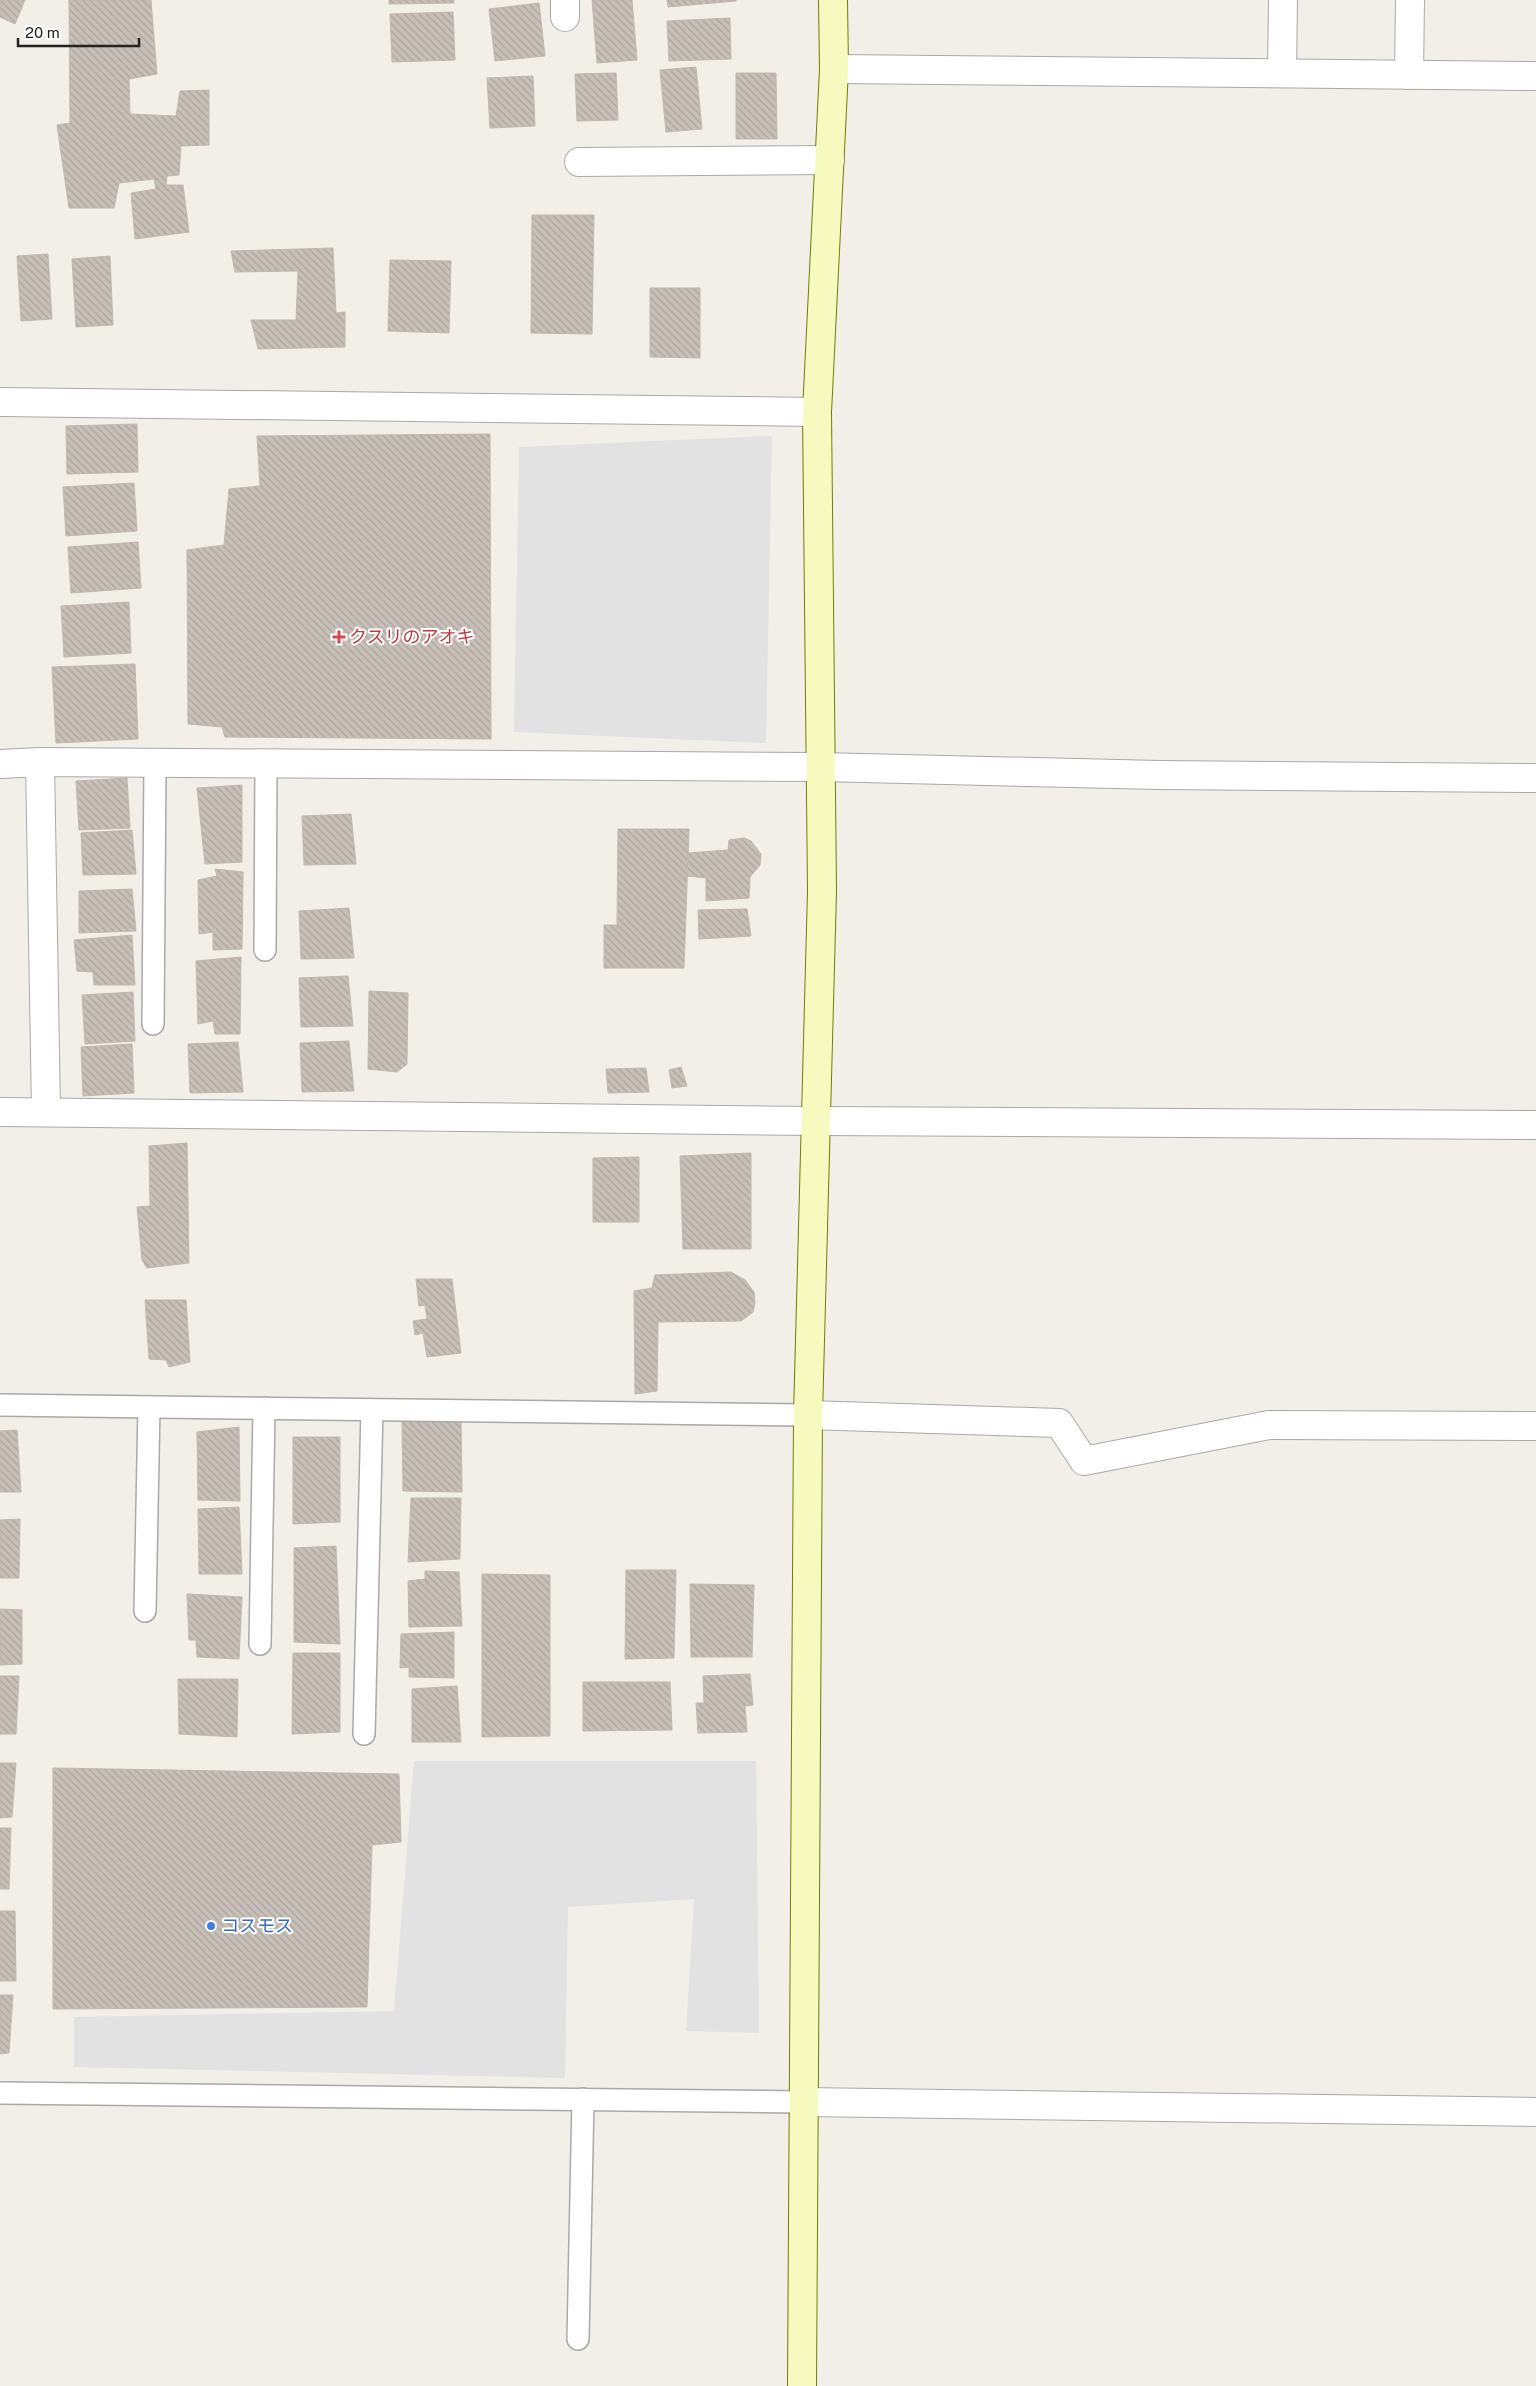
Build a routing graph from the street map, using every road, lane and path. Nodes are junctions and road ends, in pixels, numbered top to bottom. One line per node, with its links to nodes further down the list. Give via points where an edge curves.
1 (833, 0): 4 (street)
2 (1283, 0): 5 (street)
3 (1410, 0): 6 (street)
4 (834, 70): 5 (street); 8 (street)
5 (1282, 73): 6 (street)
6 (1409, 75): 7 (street)
7 (1536, 76)
8 (830, 160): 9 (street); 11 (street)
9 (580, 162)
10 (0, 402): 11 (street)
11 (817, 412): 16 (street)
12 (40, 762): 13 (street); 15 (street); 21 (street)
13 (155, 763): 14 (street); 19 (lane)
14 (266, 763): 16 (street); 18 (lane)
15 (0, 764)
16 (820, 767): 17 (street, via 1159,775); 22 (street, via 822,891)
17 (1536, 778)
18 (266, 950)
19 (154, 1024)
20 (0, 1112): 21 (street)
21 (46, 1112): 22 (street)
22 (817, 1121): 23 (street); 28 (street)
23 (1536, 1125)
24 (0, 1405): 25 (lane)
25 (149, 1407): 26 (lane); 30 (lane)
26 (264, 1408): 27 (lane); 31 (lane)
27 (372, 1410): 28 (lane); 32 (lane)
28 (808, 1416): 29 (street, via 1059,1423 1084,1461 1269,1425); 35 (street)
29 (1536, 1426)
30 (145, 1611)
31 (260, 1644)
32 (364, 1734)
33 (0, 2094): 34 (lane)
34 (583, 2099): 35 (lane); 37 (lane)
35 (803, 2102): 36 (street); 38 (street)
36 (1536, 2112)
37 (578, 2339)
38 (802, 2386)

